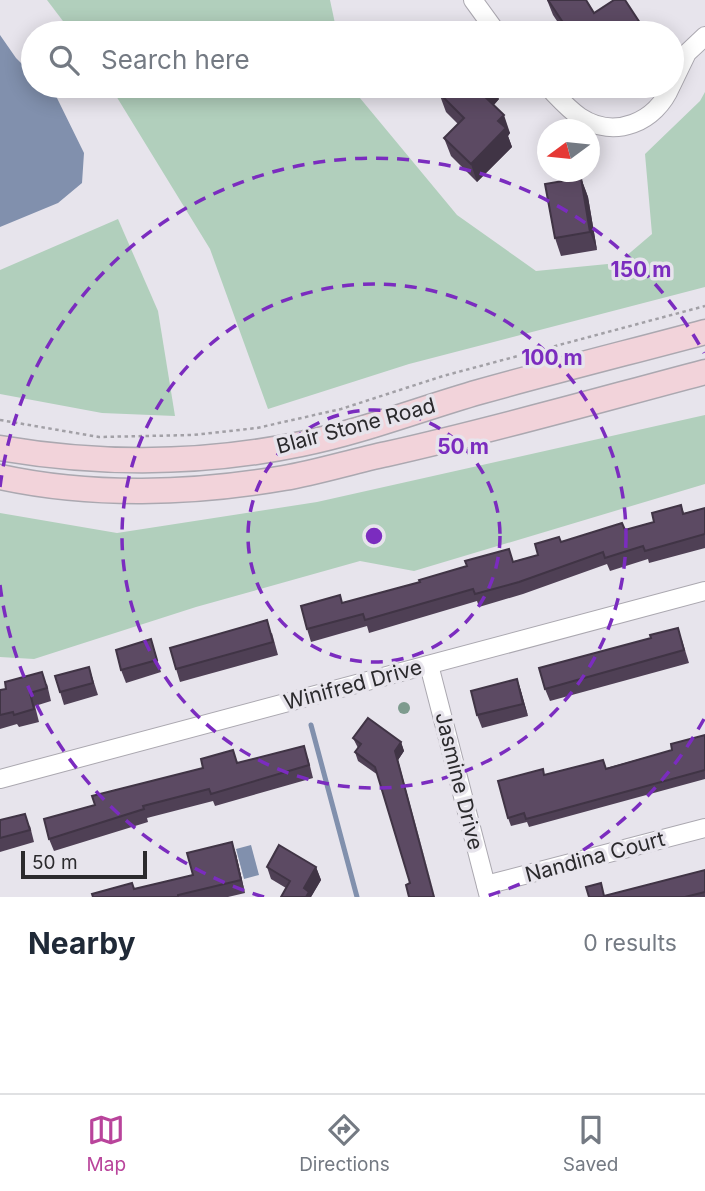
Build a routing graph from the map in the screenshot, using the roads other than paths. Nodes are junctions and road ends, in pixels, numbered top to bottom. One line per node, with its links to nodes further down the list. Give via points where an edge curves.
1 (473, 0): 2 (street)
2 (488, 21)
3 (705, 36): 4 (street)
4 (684, 59)
5 (559, 98): 6 (street, via 578,116 608,127 640,122)
6 (665, 98)
7 (705, 332): 9 (main road, Blair Stone Road, via 327,437 232,456 109,461)
8 (705, 372): 10 (main road, Blair Stone Road, via 286,478 216,488 139,491)
9 (0, 448)
10 (0, 477)
11 (705, 591): 12 (street, Winifred Drive)
12 (429, 665): 13 (street, Winifred Drive); 15 (street, Jasmine Drive)
13 (0, 779)
14 (705, 828): 15 (street, Nandina Court)
15 (487, 891)

